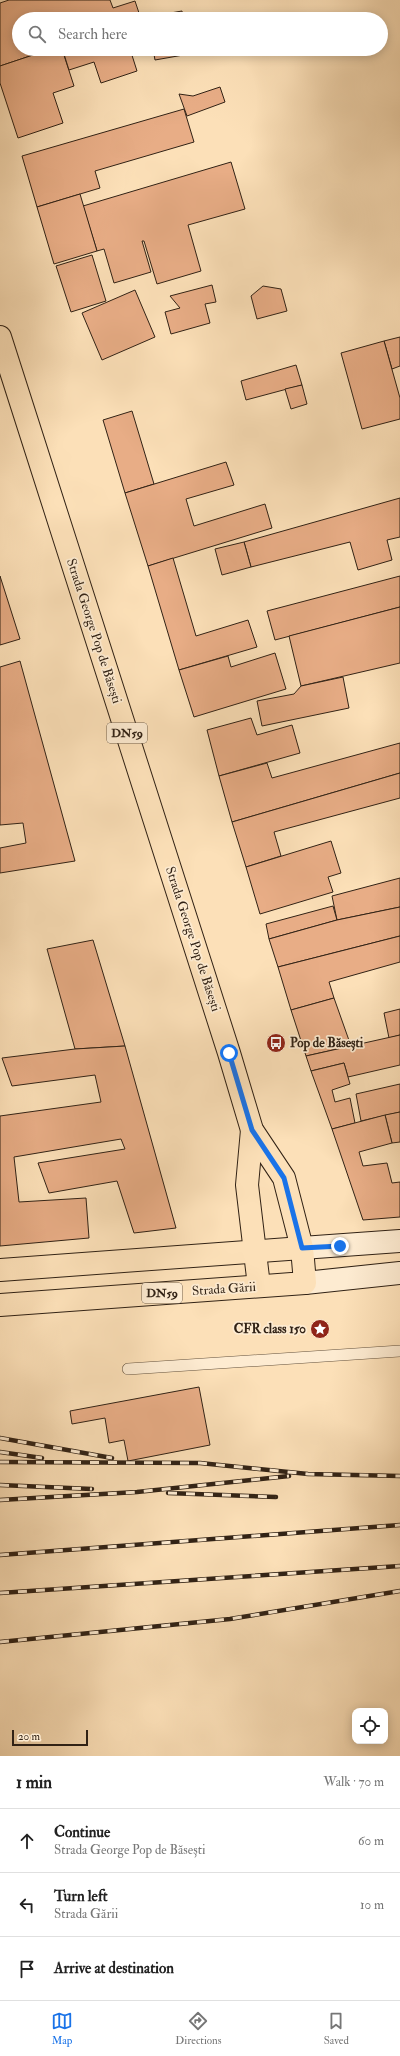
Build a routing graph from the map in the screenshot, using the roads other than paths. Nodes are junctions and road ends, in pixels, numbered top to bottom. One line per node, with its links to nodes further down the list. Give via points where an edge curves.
1 (0, 337): 2 (main road, Strada George Pop de Băsești / DN59)
2 (252, 1130): 4 (main road, Strada George Pop de Băsești / DN59, via 284,1178); 5 (main road, Strada George Pop de Băsești / DN59, via 247,1185)
3 (400, 1241): 4 (main road)
4 (302, 1248): 5 (main road); 8 (main road, Strada George Pop de Băsești / DN59)
5 (255, 1251): 6 (main road); 9 (main road, Strada George Pop de Băsești / DN59)
6 (0, 1270)
7 (400, 1273): 8 (main road, Strada Gării)
8 (305, 1283): 9 (main road, Strada Gării / DN59)
9 (259, 1286): 10 (main road, Strada Gării / DN59)
10 (0, 1305)
11 (400, 1351): 12 (lane)
12 (128, 1369)

